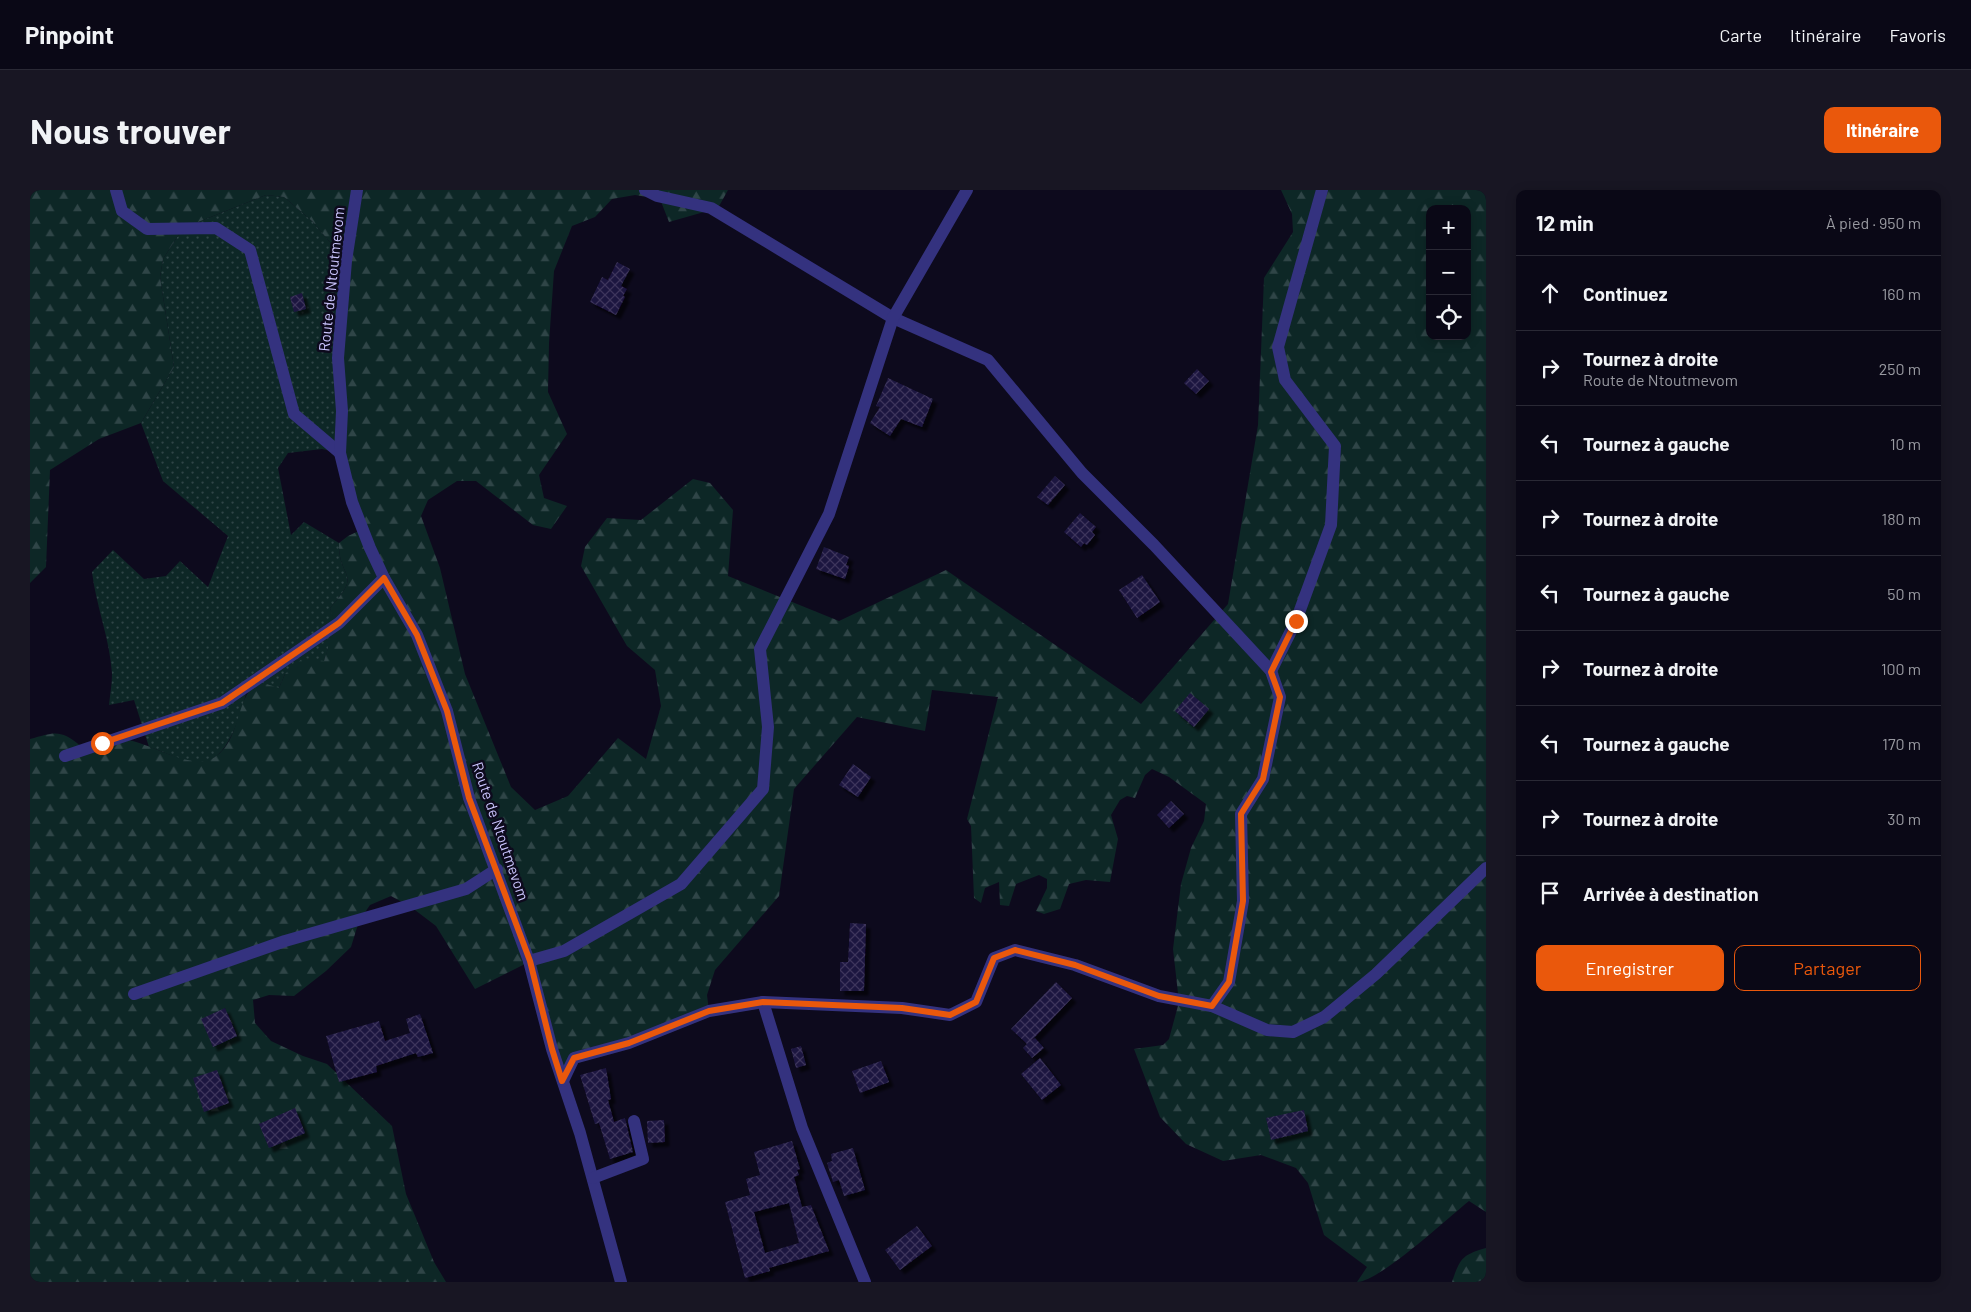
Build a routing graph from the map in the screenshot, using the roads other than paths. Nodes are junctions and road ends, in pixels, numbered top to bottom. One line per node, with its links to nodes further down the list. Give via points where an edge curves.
1 (116, 190): 7 (street, via 122,211 147,229 216,228 250,250 294,414)
2 (358, 190): 7 (street, Route de Ntoutmevom, via 346,261 338,358 342,410)
3 (645, 190): 6 (street, via 657,196 711,208)
4 (968, 190): 6 (street)
5 (1322, 190): 9 (street, via 1278,347 1285,380 1336,446 1331,525 1296,621)
6 (893, 318): 9 (street, via 988,360 1082,473 1154,545); 13 (street, via 829,514 760,649 768,727 763,789 681,884 564,951)
7 (340, 453): 8 (street, Route de Ntoutmevom, via 352,502)
8 (384, 578): 10 (street, via 339,623 222,703); 12 (street, Route de Ntoutmevom, via 417,635 447,711 469,798)
9 (1271, 672): 16 (street, via 1280,697 1263,779 1241,814 1243,901 1229,982)
10 (64, 756)
11 (1486, 868): 16 (street, via 1376,974 1324,1017 1293,1032 1267,1030)
12 (497, 869): 13 (street, Route de Ntoutmevom); 14 (street, via 466,889 285,941)
13 (530, 961): 17 (street, Route de Ntoutmevom)
14 (134, 994)
15 (763, 1002): 16 (street, via 902,1008 950,1015 976,1002 994,958 1015,950 1075,965 1159,996); 17 (street, via 709,1011 629,1043 574,1058); 21 (street, via 802,1128)
16 (1212, 1006)
17 (562, 1081): 19 (street, Route de Ntoutmevom)
18 (634, 1121): 19 (street, via 643,1159)
19 (593, 1178): 20 (street, Route de Ntoutmevom)
20 (621, 1282)
21 (865, 1282)

